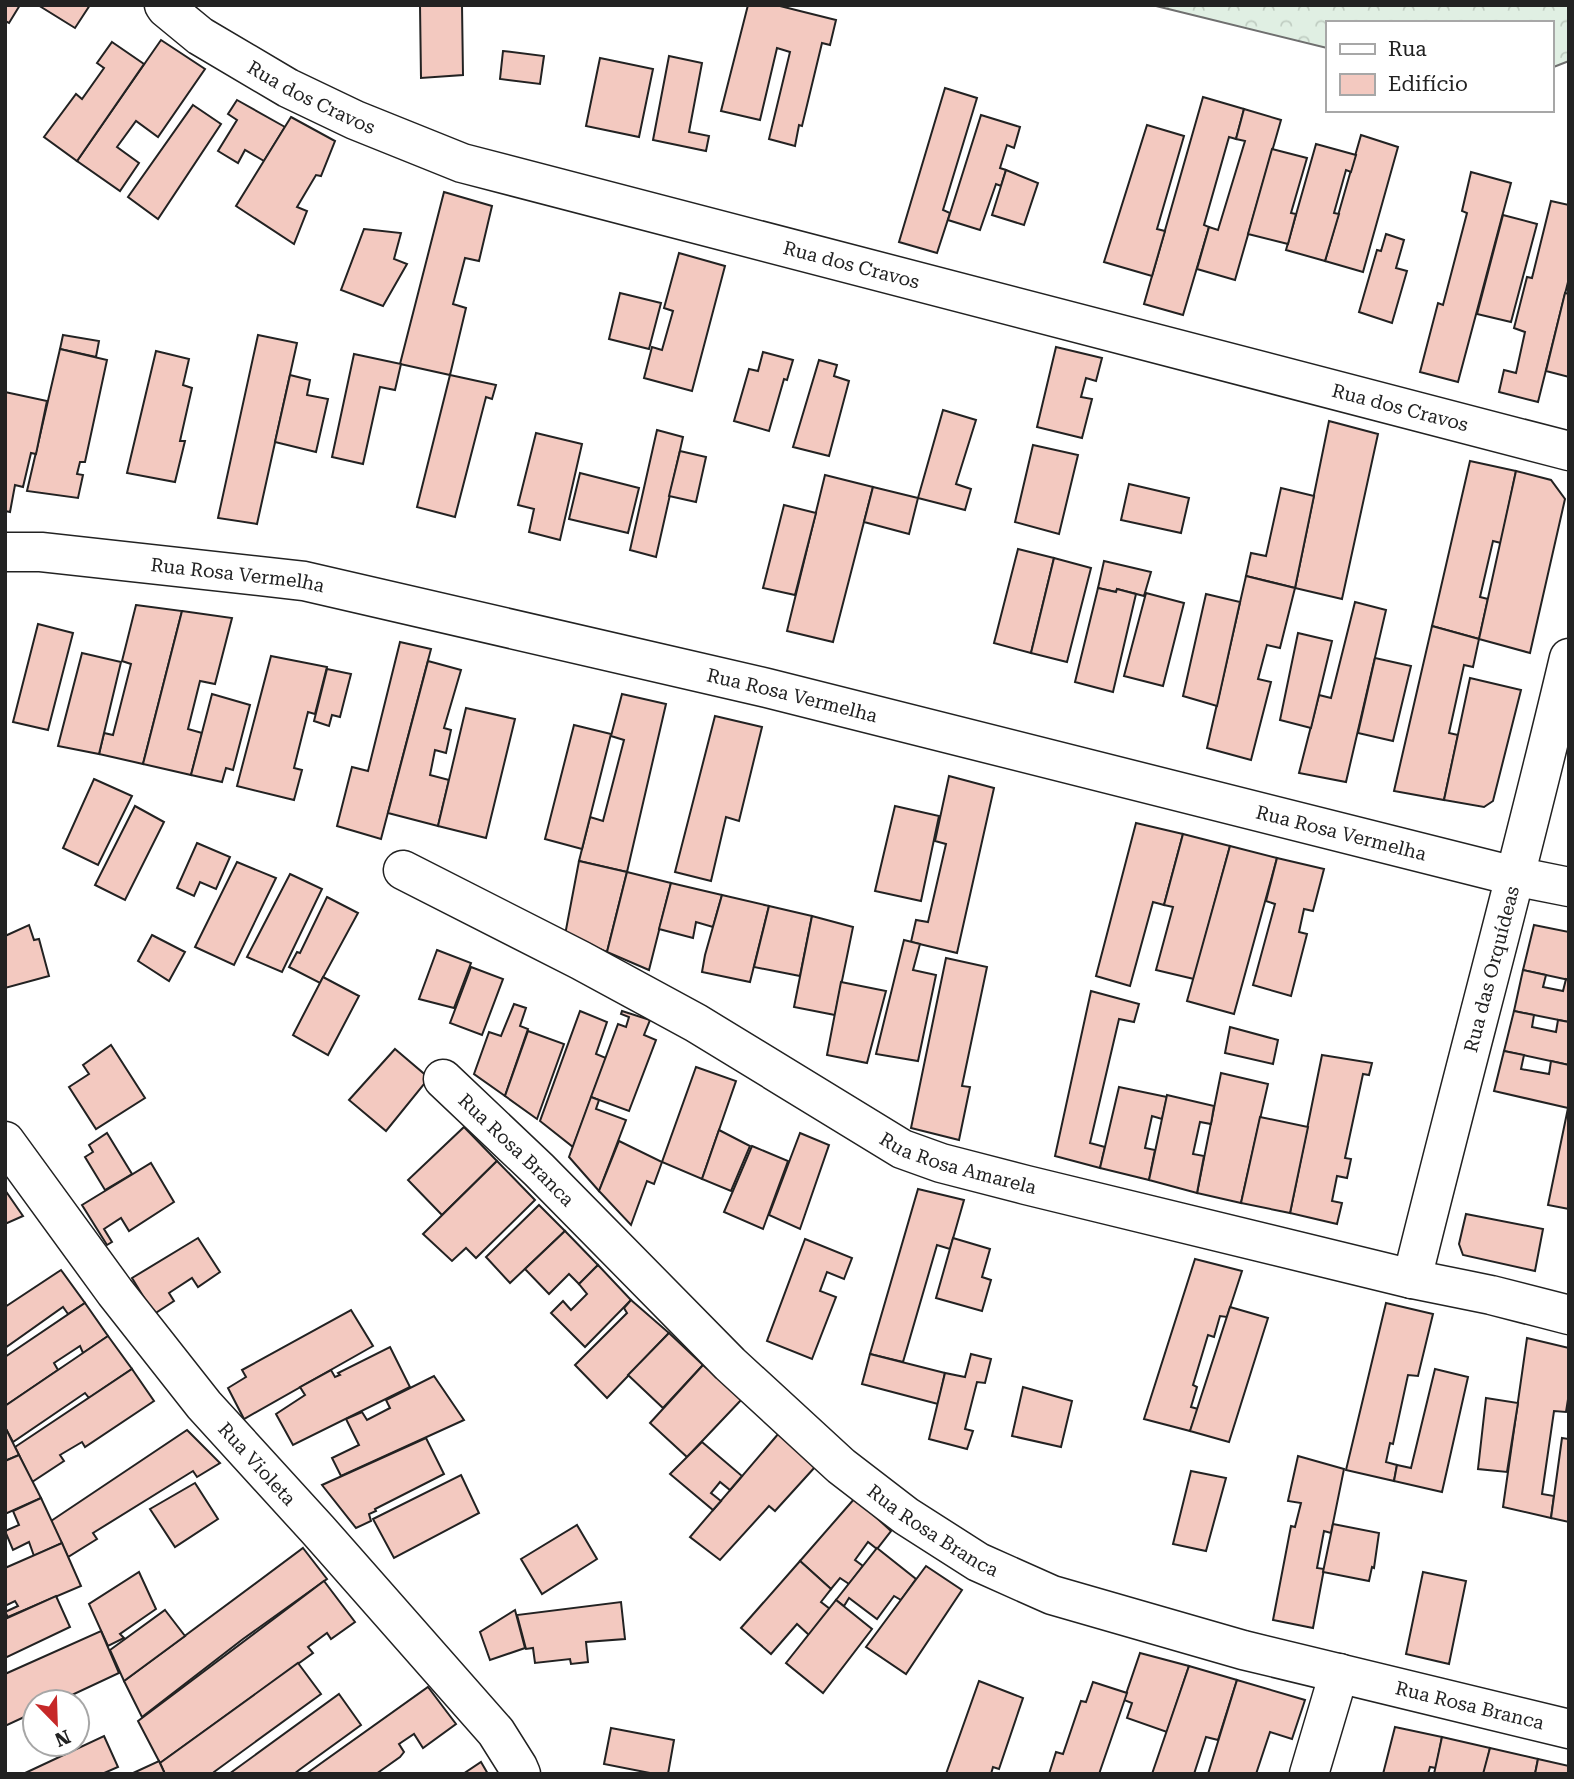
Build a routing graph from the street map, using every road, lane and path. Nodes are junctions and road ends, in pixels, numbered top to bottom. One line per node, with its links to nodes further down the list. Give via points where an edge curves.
1 (164, 5): 2 (street, Rua dos Cravos, via 200,36 288,88 462,163)
2 (1569, 450)
3 (5, 552): 6 (street, Rua Rosa Vermelha, via 304,581 767,688)
4 (1569, 658): 6 (street, Rua das Orquídeas)
5 (403, 870): 10 (street, Rua Rosa Amarela, via 696,1023 902,1149 1026,1185)
6 (1514, 876): 7 (street, Rua Rosa Vermelha); 10 (street, Rua das Orquídeas)
7 (1569, 887)
8 (443, 1079): 12 (street, Rua Rosa Branca, via 730,1364 841,1466 906,1516 978,1562 1052,1595)
9 (5, 1141): 14 (street, Rua Violeta, via 204,1405 496,1732)
10 (1412, 1279): 11 (street, Rua Rosa Amarela)
11 (1569, 1315)
12 (1339, 1673): 13 (street, Rua Rosa Branca); 15 (street)
13 (1569, 1729)
14 (521, 1774)
15 (1309, 1774)

